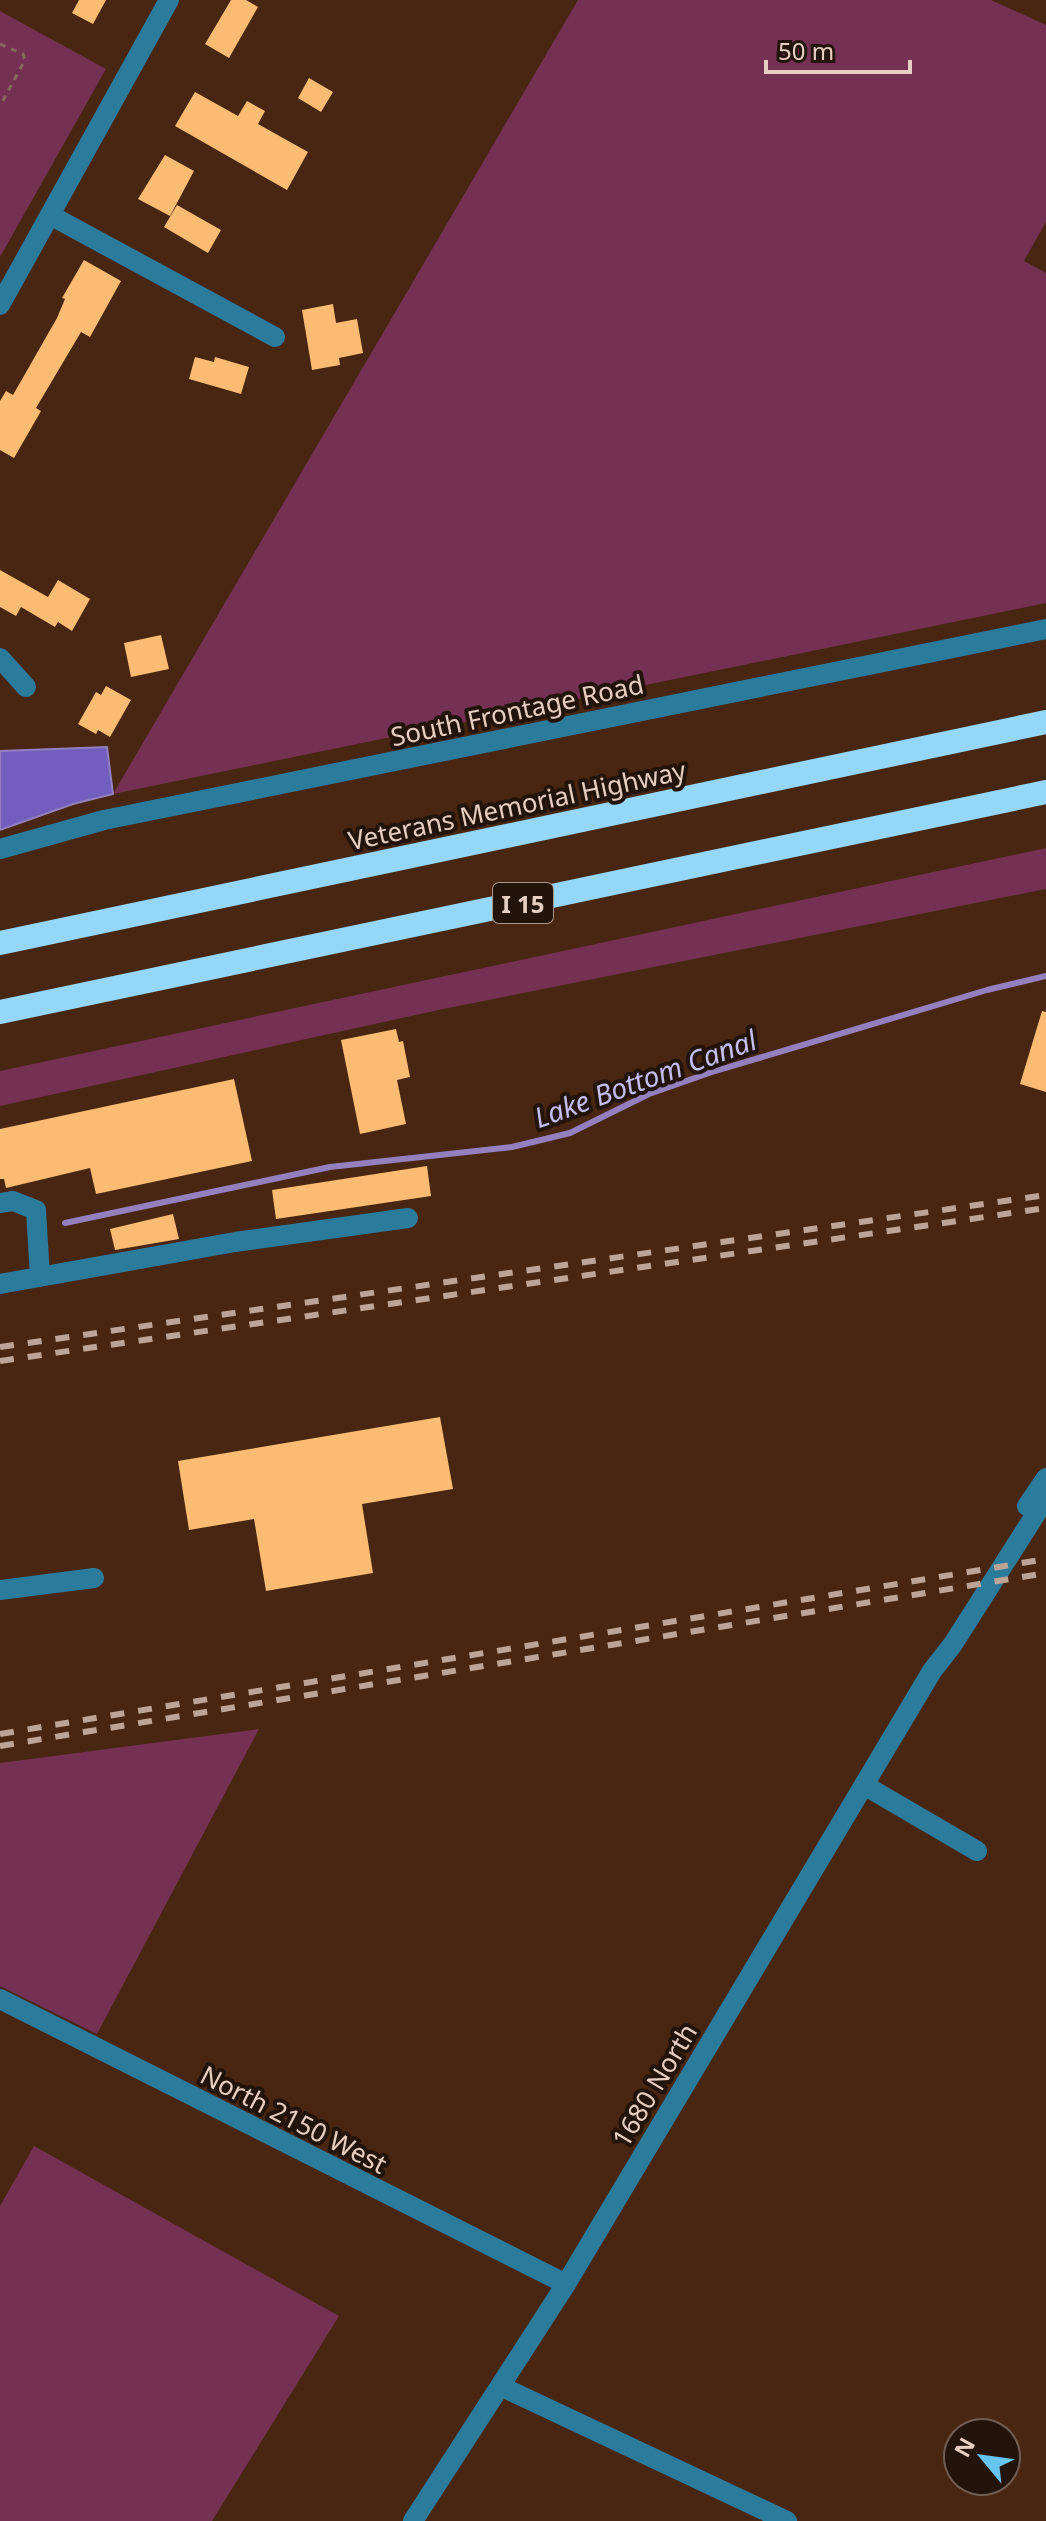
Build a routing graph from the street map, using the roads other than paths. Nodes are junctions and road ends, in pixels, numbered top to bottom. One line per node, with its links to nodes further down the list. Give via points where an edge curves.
1 (169, 0): 2 (street)
2 (50, 215): 3 (street); 4 (street)
3 (0, 305)
4 (275, 337)
5 (1046, 629): 10 (street, South Frontage Road, via 104,820)
6 (0, 658): 7 (street)
7 (26, 687)
8 (1046, 722): 11 (highway, Veterans Memorial Highway)
9 (1046, 792): 12 (highway, I 15)
10 (0, 849)
11 (0, 943)
12 (0, 1012)
13 (0, 1203): 15 (street, via 13,1201 36,1210)
14 (408, 1218): 15 (street)
15 (40, 1277): 16 (street)
16 (0, 1284)
17 (1046, 1478): 21 (street, 1680 North, via 948,1631)
18 (1046, 1498): 21 (street, 1680 North)
19 (94, 1578): 20 (street)
20 (0, 1590)
21 (932, 1671): 22 (street, 1680 North)
22 (864, 1785): 23 (street); 25 (street, 1680 North)
23 (977, 1851)
24 (0, 1999): 25 (street, North 2150 West)
25 (566, 2284): 26 (street, 1680 North)
26 (500, 2386): 27 (street, 1680 North); 28 (street)
27 (413, 2521)
28 (787, 2521)

